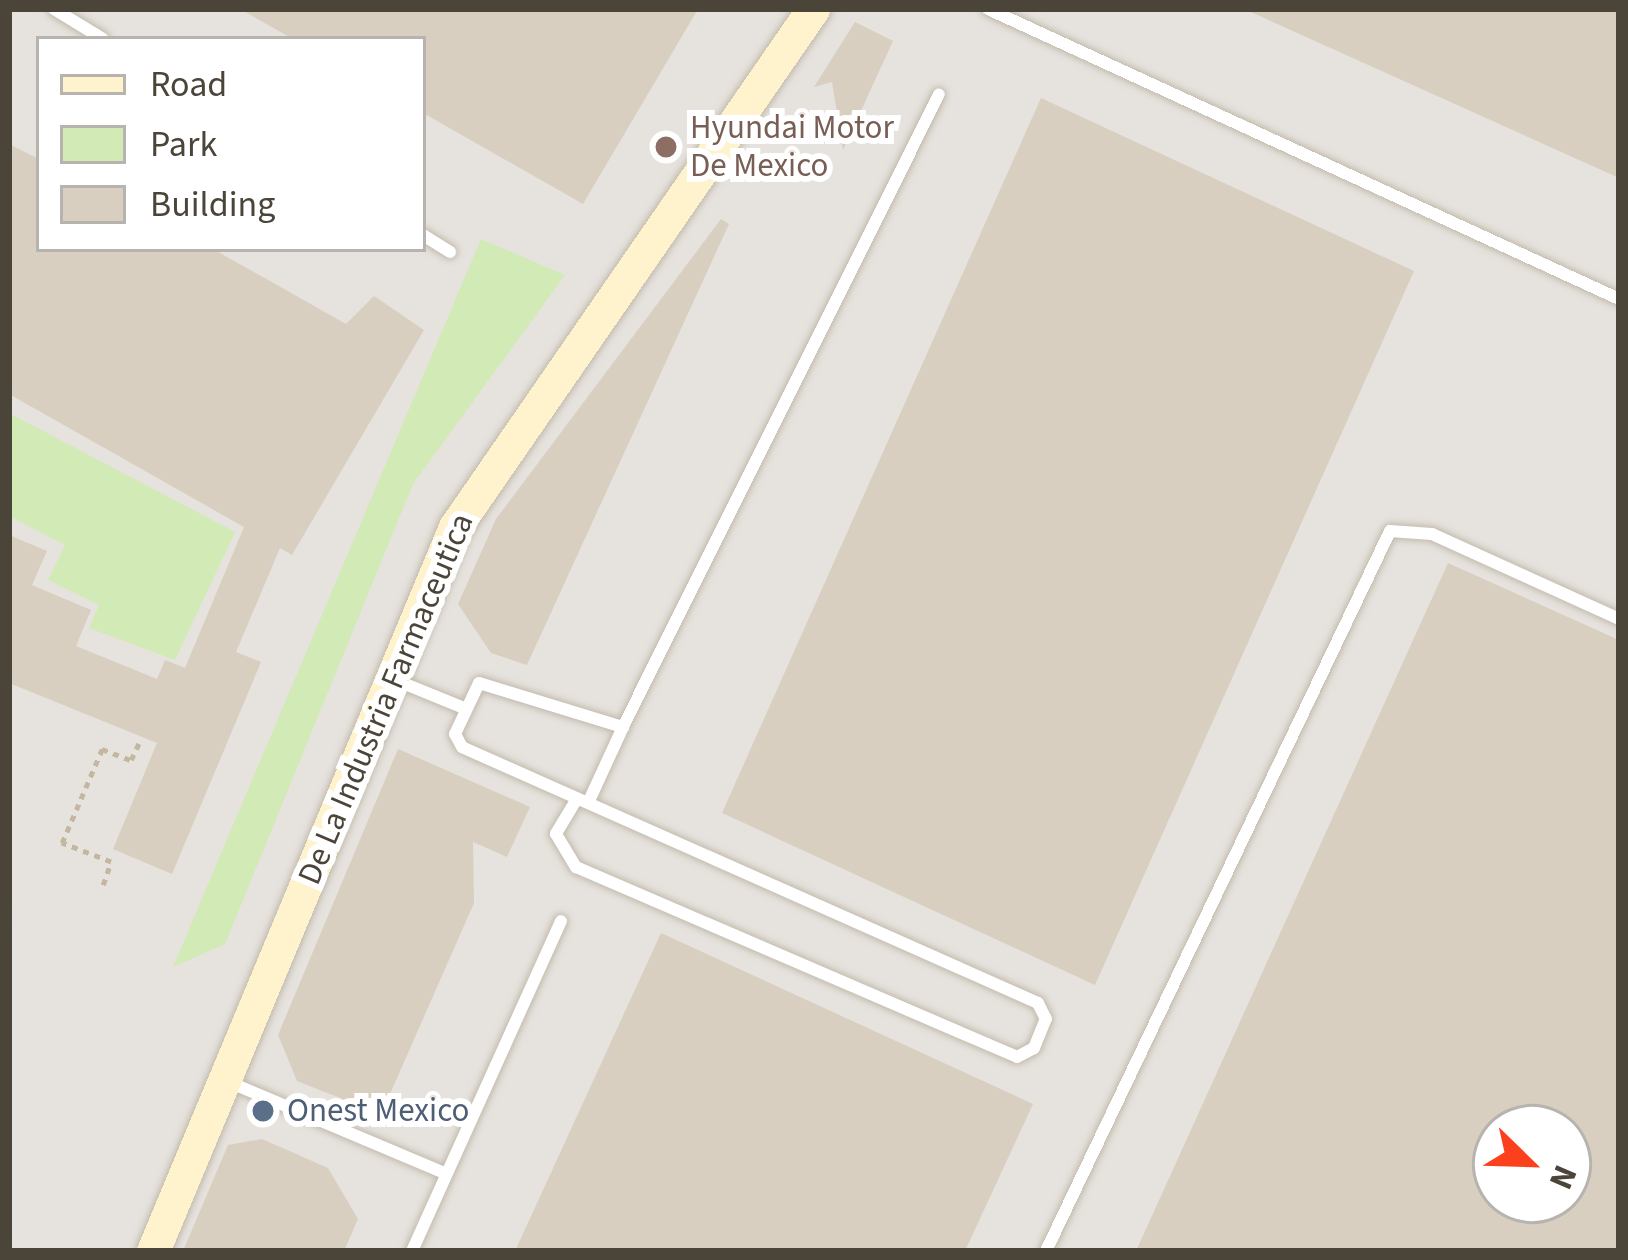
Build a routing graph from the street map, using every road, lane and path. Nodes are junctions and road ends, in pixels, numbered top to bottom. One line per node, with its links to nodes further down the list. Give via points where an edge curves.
1 (54, 9): 4 (lane)
2 (813, 9): 10 (main road, De La Industria Farmaceutica, via 484,473)
3 (988, 9): 8 (lane)
4 (98, 36)
5 (939, 94): 12 (lane)
6 (426, 238): 7 (lane)
7 (451, 252)
8 (1619, 299)
9 (1619, 619): 21 (lane, via 1432,534 1390,531 1374,548)
10 (391, 679): 11 (lane); 17 (main road, De La Industria Farmaceutica)
11 (464, 708): 12 (lane, via 493,680); 14 (lane, via 457,743)
12 (623, 727): 14 (lane)
13 (140, 740): 15 (path, via 131,760 101,749 62,843 111,862)
14 (582, 801): 14 (lane, via 1038,1003 1046,1019 1034,1048 1017,1058 576,867 556,834)
15 (103, 885)
16 (561, 921): 18 (lane)
17 (228, 1081): 18 (lane); 19 (main road, De La Industria Farmaceutica)
18 (444, 1173): 20 (lane)
19 (153, 1251)
20 (412, 1251)
21 (1046, 1251)

